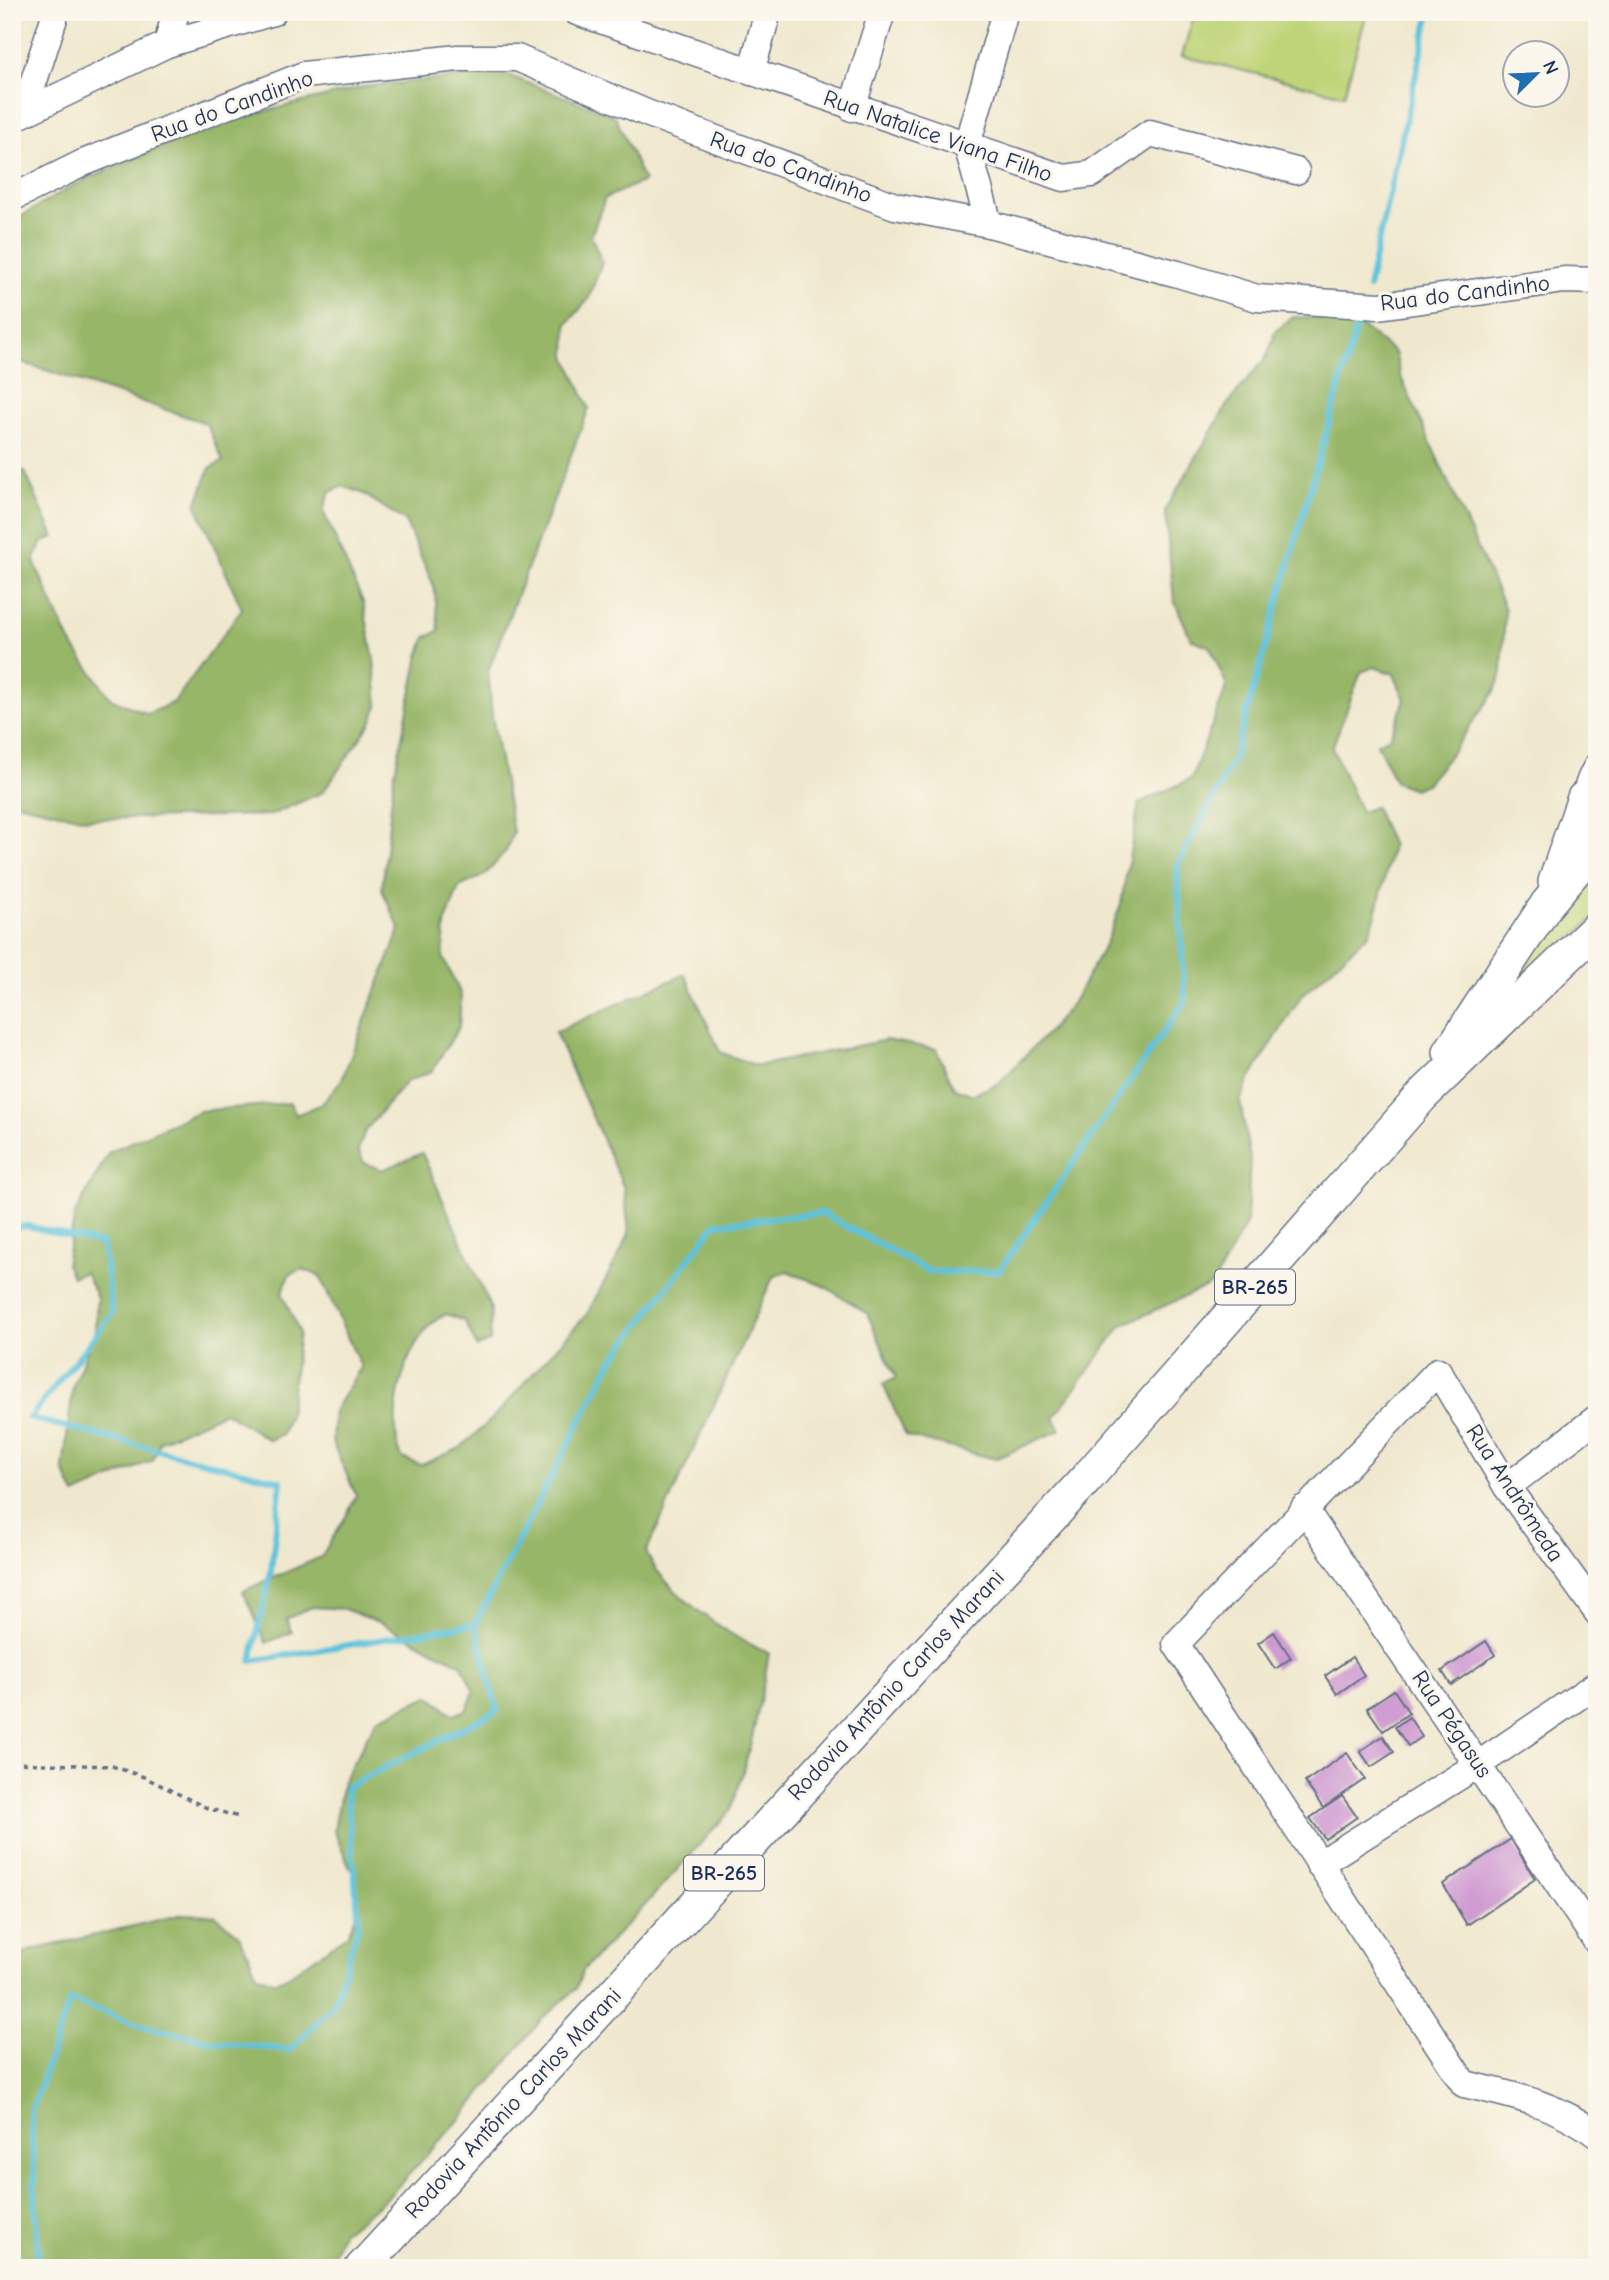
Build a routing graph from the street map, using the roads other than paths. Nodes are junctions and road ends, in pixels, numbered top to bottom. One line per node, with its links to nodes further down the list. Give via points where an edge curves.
1 (56, 12): 12 (street)
2 (176, 12): 9 (street)
3 (273, 12): 9 (street)
4 (576, 12): 8 (street, Rua Natalice Viana Filho)
5 (768, 12): 10 (street)
6 (882, 12): 11 (street)
7 (1005, 12): 13 (street)
8 (646, 24): 10 (street, Rua Natalice Viana Filho)
9 (167, 44): 12 (street)
10 (751, 72): 11 (street, Rua Natalice Viana Filho)
11 (852, 108): 13 (street, Rua Natalice Viana Filho)
12 (20, 115)
13 (967, 145): 14 (street, Rua Natalice Viana Filho, via 1064,178 1092,174 1150,133); 16 (street)
14 (1296, 171)
15 (12, 198): 16 (street, Rua do Candinho, via 83,163 304,75 458,58 517,58 649,114 895,206)
16 (989, 224): 17 (street, Rua do Candinho, via 1257,298 1379,306 1564,280)
17 (1597, 281)
18 (1592, 782): 19 (street); 20 (main road)
19 (1593, 857): 20 (main road, Rodovia Antônio Carlos Marani / BR-265)
20 (1547, 904): 22 (main road, Rodovia Antônio Carlos Marani / BR-265)
21 (1597, 928): 22 (main road, Rodovia Antônio Carlos Marani / BR-265)
22 (1423, 1096): 32 (main road, Rodovia Antônio Carlos Marani / BR-265, via 1087,1478)
23 (1597, 1418): 24 (street)
24 (1507, 1487): 25 (street, Rua Andrômeda, via 1438,1371); 26 (street, Rua Andrômeda)
25 (1304, 1508): 28 (street, Rua Pégasus); 29 (street, via 1176,1644)
26 (1597, 1612)
27 (1597, 1684): 28 (street)
28 (1479, 1764): 29 (street); 30 (street, Rua Pégasus)
29 (1319, 1864): 31 (street, via 1464,2084 1524,2097 1577,2119)
30 (1597, 1942)
31 (1597, 2135)
32 (362, 2268)

